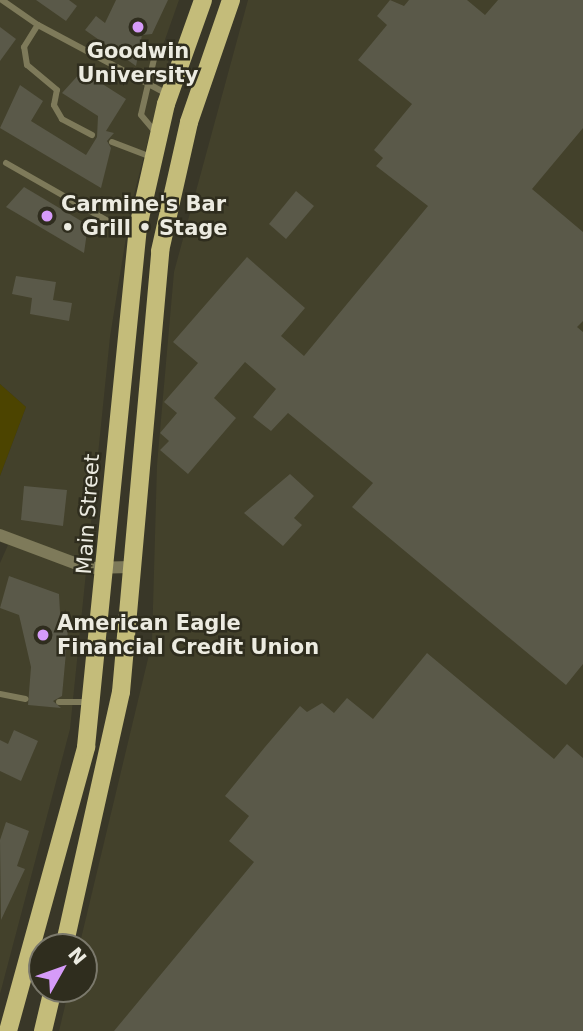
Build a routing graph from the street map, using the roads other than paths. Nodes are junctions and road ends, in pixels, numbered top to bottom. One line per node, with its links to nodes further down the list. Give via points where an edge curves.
1 (2, 0): 4 (lane)
2 (203, 0): 7 (main road, Main Street)
3 (231, 0): 15 (main road, via 188,122 160,251)
4 (38, 25): 6 (lane); 9 (lane, via 24,47 27,65 57,90 54,106 62,119)
5 (154, 59): 6 (lane)
6 (146, 84): 7 (lane); 8 (lane, via 141,115)
7 (169, 94): 8 (main road, Main Street)
8 (158, 134): 11 (main road, Main Street)
9 (92, 135)
10 (112, 142): 11 (lane)
11 (152, 158): 16 (main road, Main Street, via 129,287)
12 (6, 163): 13 (lane)
13 (111, 223)
14 (0, 535): 16 (street, via 88,568)
15 (132, 567): 16 (street); 22 (main road)
16 (107, 569): 20 (main road, Main Street)
17 (0, 694): 18 (lane)
18 (26, 699)
19 (59, 702): 20 (lane)
20 (93, 703): 21 (main road, Main Street)
21 (86, 747): 22 (main road); 25 (main road, Main Street)
22 (111, 751): 23 (main road)
23 (67, 933)
24 (50, 1003): 26 (main road)
25 (8, 1031)
26 (43, 1031)

